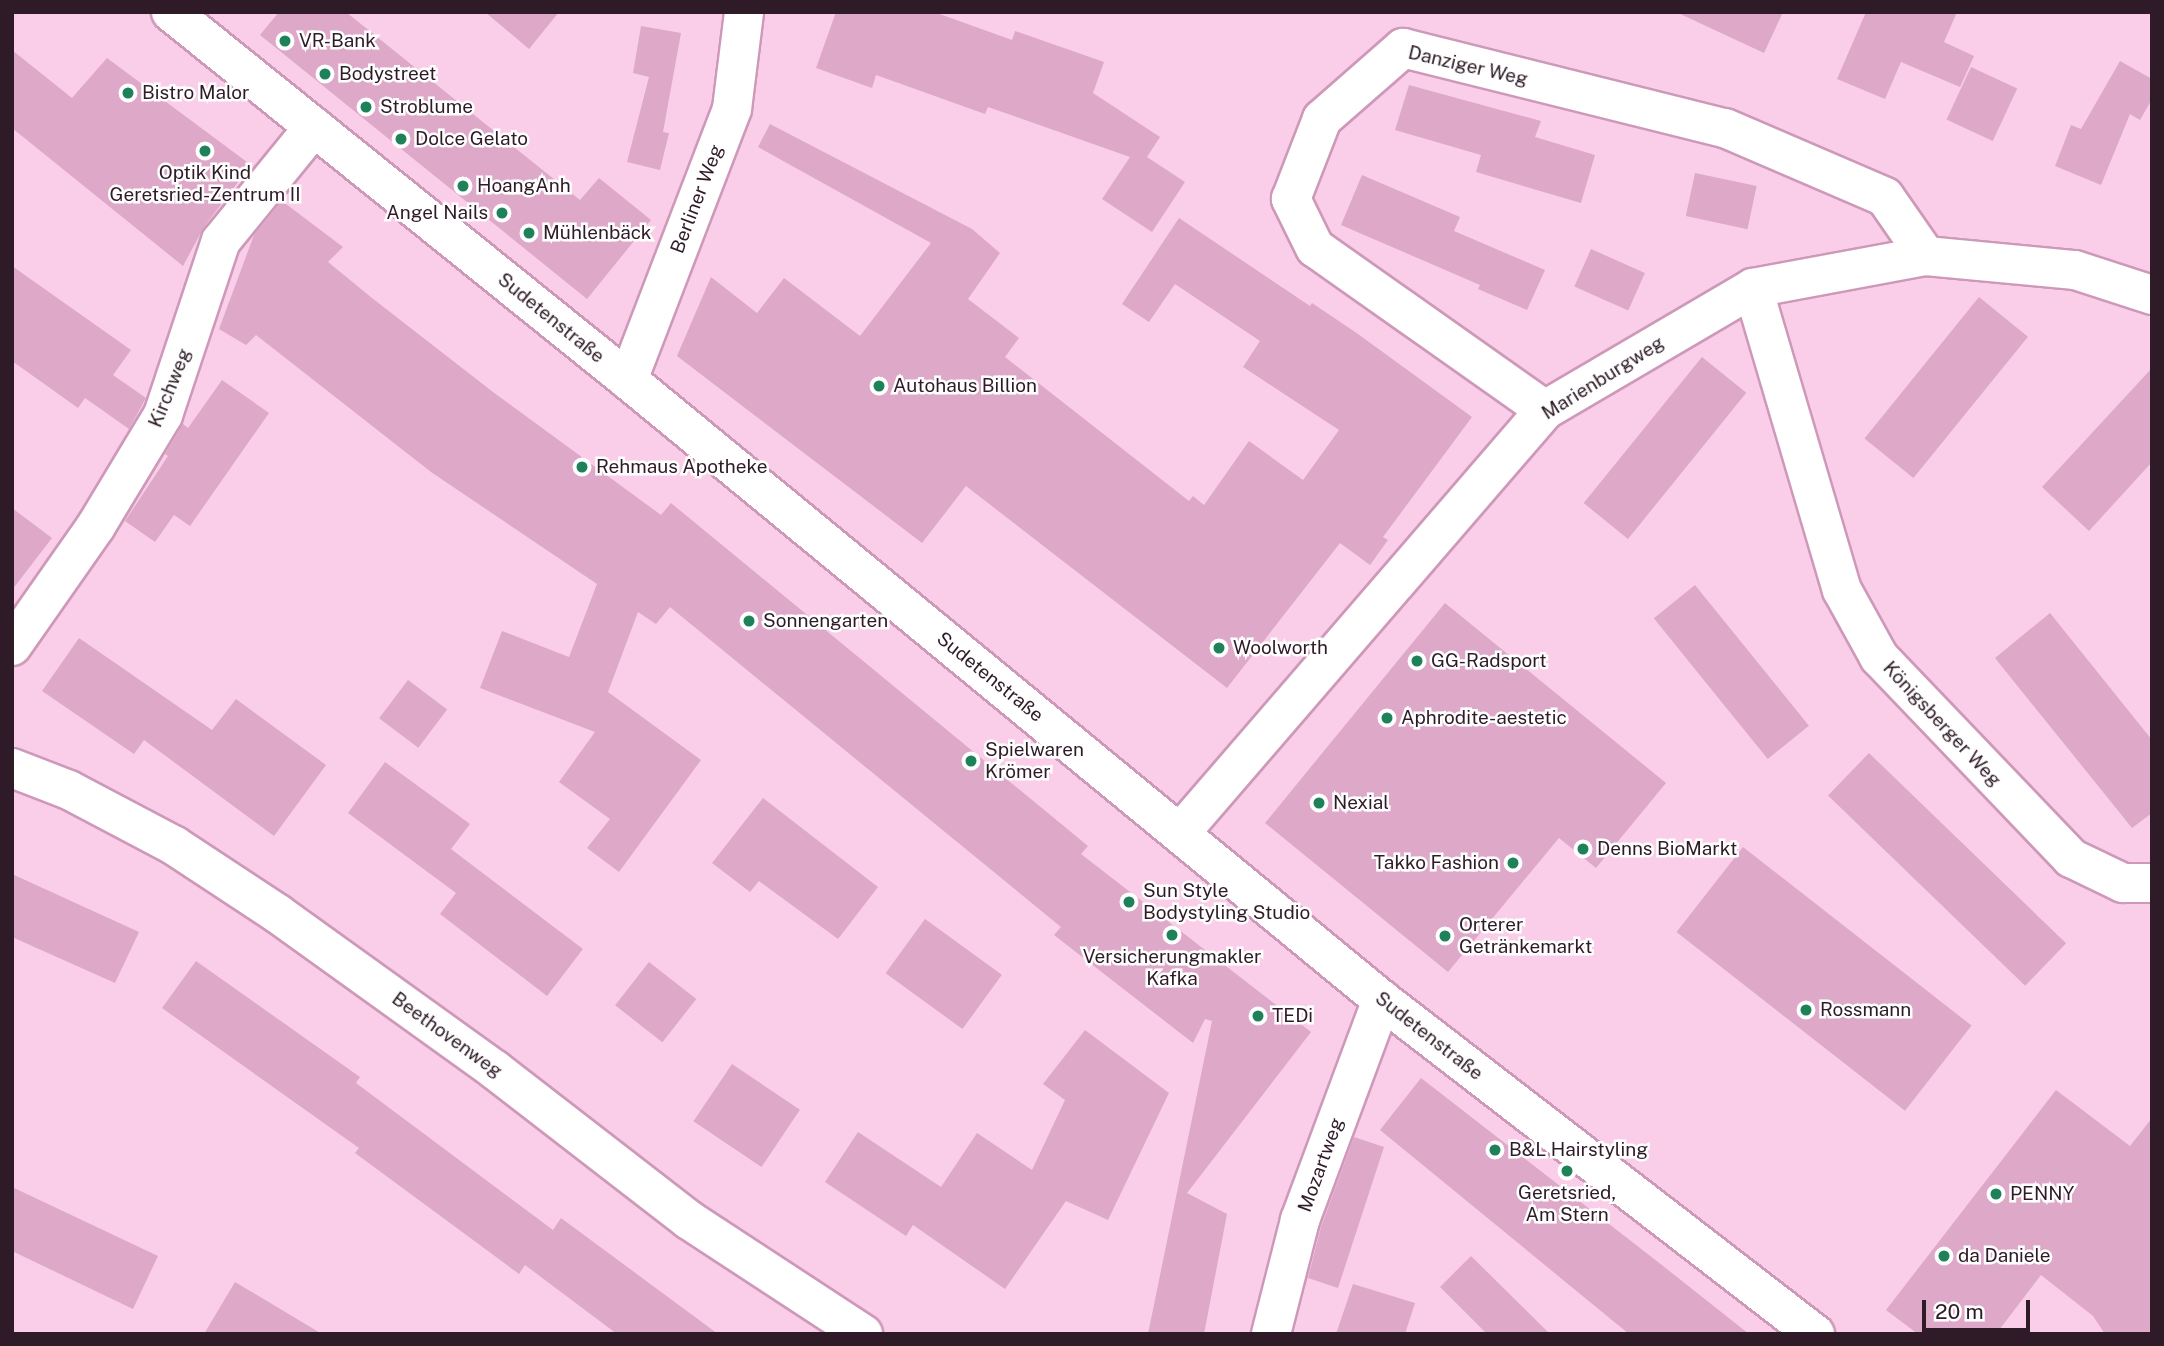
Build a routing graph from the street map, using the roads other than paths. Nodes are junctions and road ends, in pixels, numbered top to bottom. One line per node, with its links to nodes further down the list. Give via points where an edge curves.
1 (171, 12): 3 (street, Sudetenstraße)
2 (744, 12): 7 (street, Berliner Weg, via 732,109)
3 (314, 127): 7 (street, Sudetenstraße); 9 (street, Kirchweg, via 221,241 163,415 96,526)
4 (1926, 256): 5 (street, Marienburgweg); 6 (street, Marienburgweg, via 2075,271); 8 (street, Danziger Weg, via 1885,197 1725,128 1403,48 1322,119 1291,200 1315,248)
5 (1753, 288): 8 (street, Marienburgweg); 12 (street, Königsberger Weg, via 1842,590 1879,657 2071,858 2123,883)
6 (2152, 295)
7 (628, 380): 11 (street, Sudetenstraße)
8 (1545, 410): 11 (street, Marienburgweg)
9 (12, 646)
10 (12, 768): 14 (street, Beethovenweg, via 69,790 175,846 278,914 495,1070 689,1220)
11 (1181, 832): 13 (street, Sudetenstraße)
12 (2152, 883)
13 (1382, 1000): 15 (street, Mozartweg, via 1300,1220); 16 (street, Sudetenstraße)
14 (863, 1334)
15 (1271, 1334)
16 (1815, 1334)

